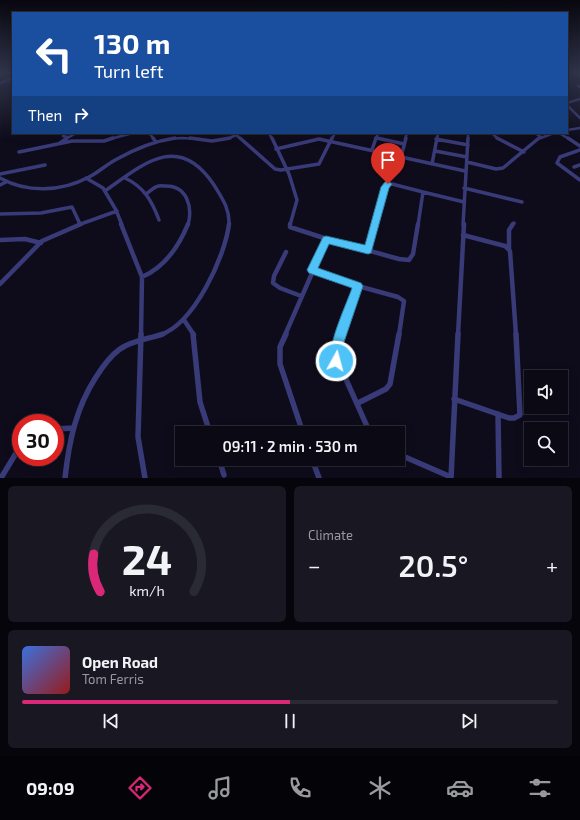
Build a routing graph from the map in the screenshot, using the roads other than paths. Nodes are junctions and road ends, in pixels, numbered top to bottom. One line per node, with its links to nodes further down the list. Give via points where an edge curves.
1 (580, 99): 2 (street)
2 (568, 106): 3 (street)
3 (578, 114): 4 (street)
4 (580, 118)
5 (580, 128): 6 (street)
6 (568, 130)
7 (64, 134): 23 (street, via 63,136)
8 (74, 134): 23 (street)
9 (129, 134): 30 (street, via 104,141 72,141)
10 (150, 134): 27 (street)
11 (239, 134): 22 (street)
12 (269, 134): 33 (street)
13 (334, 134): 28 (street)
14 (377, 134): 25 (street)
15 (407, 134): 29 (street)
16 (438, 134): 26 (street)
17 (466, 134): 31 (street)
18 (493, 134): 38 (street, via 498,140)
19 (537, 134): 24 (street)
20 (551, 134): 24 (street)
21 (561, 134): 32 (street)
22 (236, 136): 27 (street, via 219,142 182,138); 45 (street, via 272,167 278,170)
23 (68, 137): 30 (street)
24 (542, 137): 38 (street)
25 (375, 138): 29 (street); 34 (street)
26 (436, 139): 31 (street); 36 (street)
27 (156, 142): 49 (street, via 138,148)
28 (330, 142): 33 (street, via 319,139); 34 (street); 45 (street, via 318,164)
29 (404, 144): 39 (street)
30 (58, 145): 37 (street)
31 (468, 145): 40 (street)
32 (580, 146)
33 (276, 149): 45 (street)
34 (372, 150): 39 (street)
35 (580, 150): 51 (street, via 560,157 558,163)
36 (435, 151): 40 (street); 41 (street)
37 (19, 152)
38 (524, 152): 40 (street, via 502,169)
39 (401, 157): 41 (street)
40 (467, 159): 46 (street)
41 (432, 164): 46 (street)
42 (580, 164): 44 (street)
43 (45, 165): 47 (street)
44 (574, 167)
45 (286, 169): 66 (street, via 297,202 290,226)
46 (465, 171): 54 (street)
47 (0, 174)
48 (0, 178): 52 (street)
49 (86, 178): 52 (street, via 64,186 45,189 20,188); 55 (street)
50 (125, 178): 55 (street); 57 (street, via 140,186); 78 (street, via 155,160 171,156 183,157 196,162 223,200 229,216 228,234 210,279)
51 (580, 180)
52 (6, 182): 53 (street)
53 (0, 185)
54 (464, 188): 58 (street); 59 (street)
55 (105, 191): 60 (street)
56 (424, 192): 58 (street); 71 (street, via 392,184 386,185); 71 (street, via 411,258 404,260)
57 (146, 194): 62 (street); 74 (street, via 157,186 174,187 187,198 190,210 185,231 169,256 154,272)
58 (464, 202): 65 (street)
59 (522, 202)
60 (116, 211): 64 (street); 74 (street)
61 (0, 214): 64 (street, via 41,213 72,207)
62 (159, 220)
63 (514, 223): 70 (street, via 509,227)
64 (80, 224): 68 (street)
65 (463, 235): 70 (street, via 502,244); 80 (street)
66 (326, 239): 71 (street); 73 (street)
67 (2, 240): 68 (street); 69 (street)
68 (40, 243): 75 (street)
69 (0, 244)
70 (509, 249): 82 (street, via 521,413 514,418)
71 (368, 250)
72 (286, 252): 77 (street, via 273,283)
73 (312, 270): 76 (street); 77 (street)
74 (142, 277): 79 (street)
75 (1, 283)
76 (358, 286): 81 (street, via 336,353 336,361); 81 (street, via 404,301 390,384 386,389)
77 (301, 296): 84 (street, via 279,352 280,364)
78 (184, 320): 79 (street, via 166,333); 83 (street, via 194,336 200,402)
79 (141, 340): 87 (street, via 127,344 111,356 86,398); 95 (street, via 138,437)
80 (454, 399): 82 (street); 97 (street)
81 (358, 403): 85 (street)
82 (498, 414): 98 (street)
83 (208, 426)
84 (301, 426)
85 (367, 426)
86 (64, 428): 87 (street)
87 (73, 428): 94 (street)
88 (405, 457): 97 (street)
89 (12, 460): 93 (street)
90 (221, 466): 92 (street)
91 (315, 466): 96 (street)
92 (224, 476)
93 (1, 478)
94 (65, 478)
95 (145, 478)
96 (319, 478)
97 (451, 478)
98 (499, 478)

